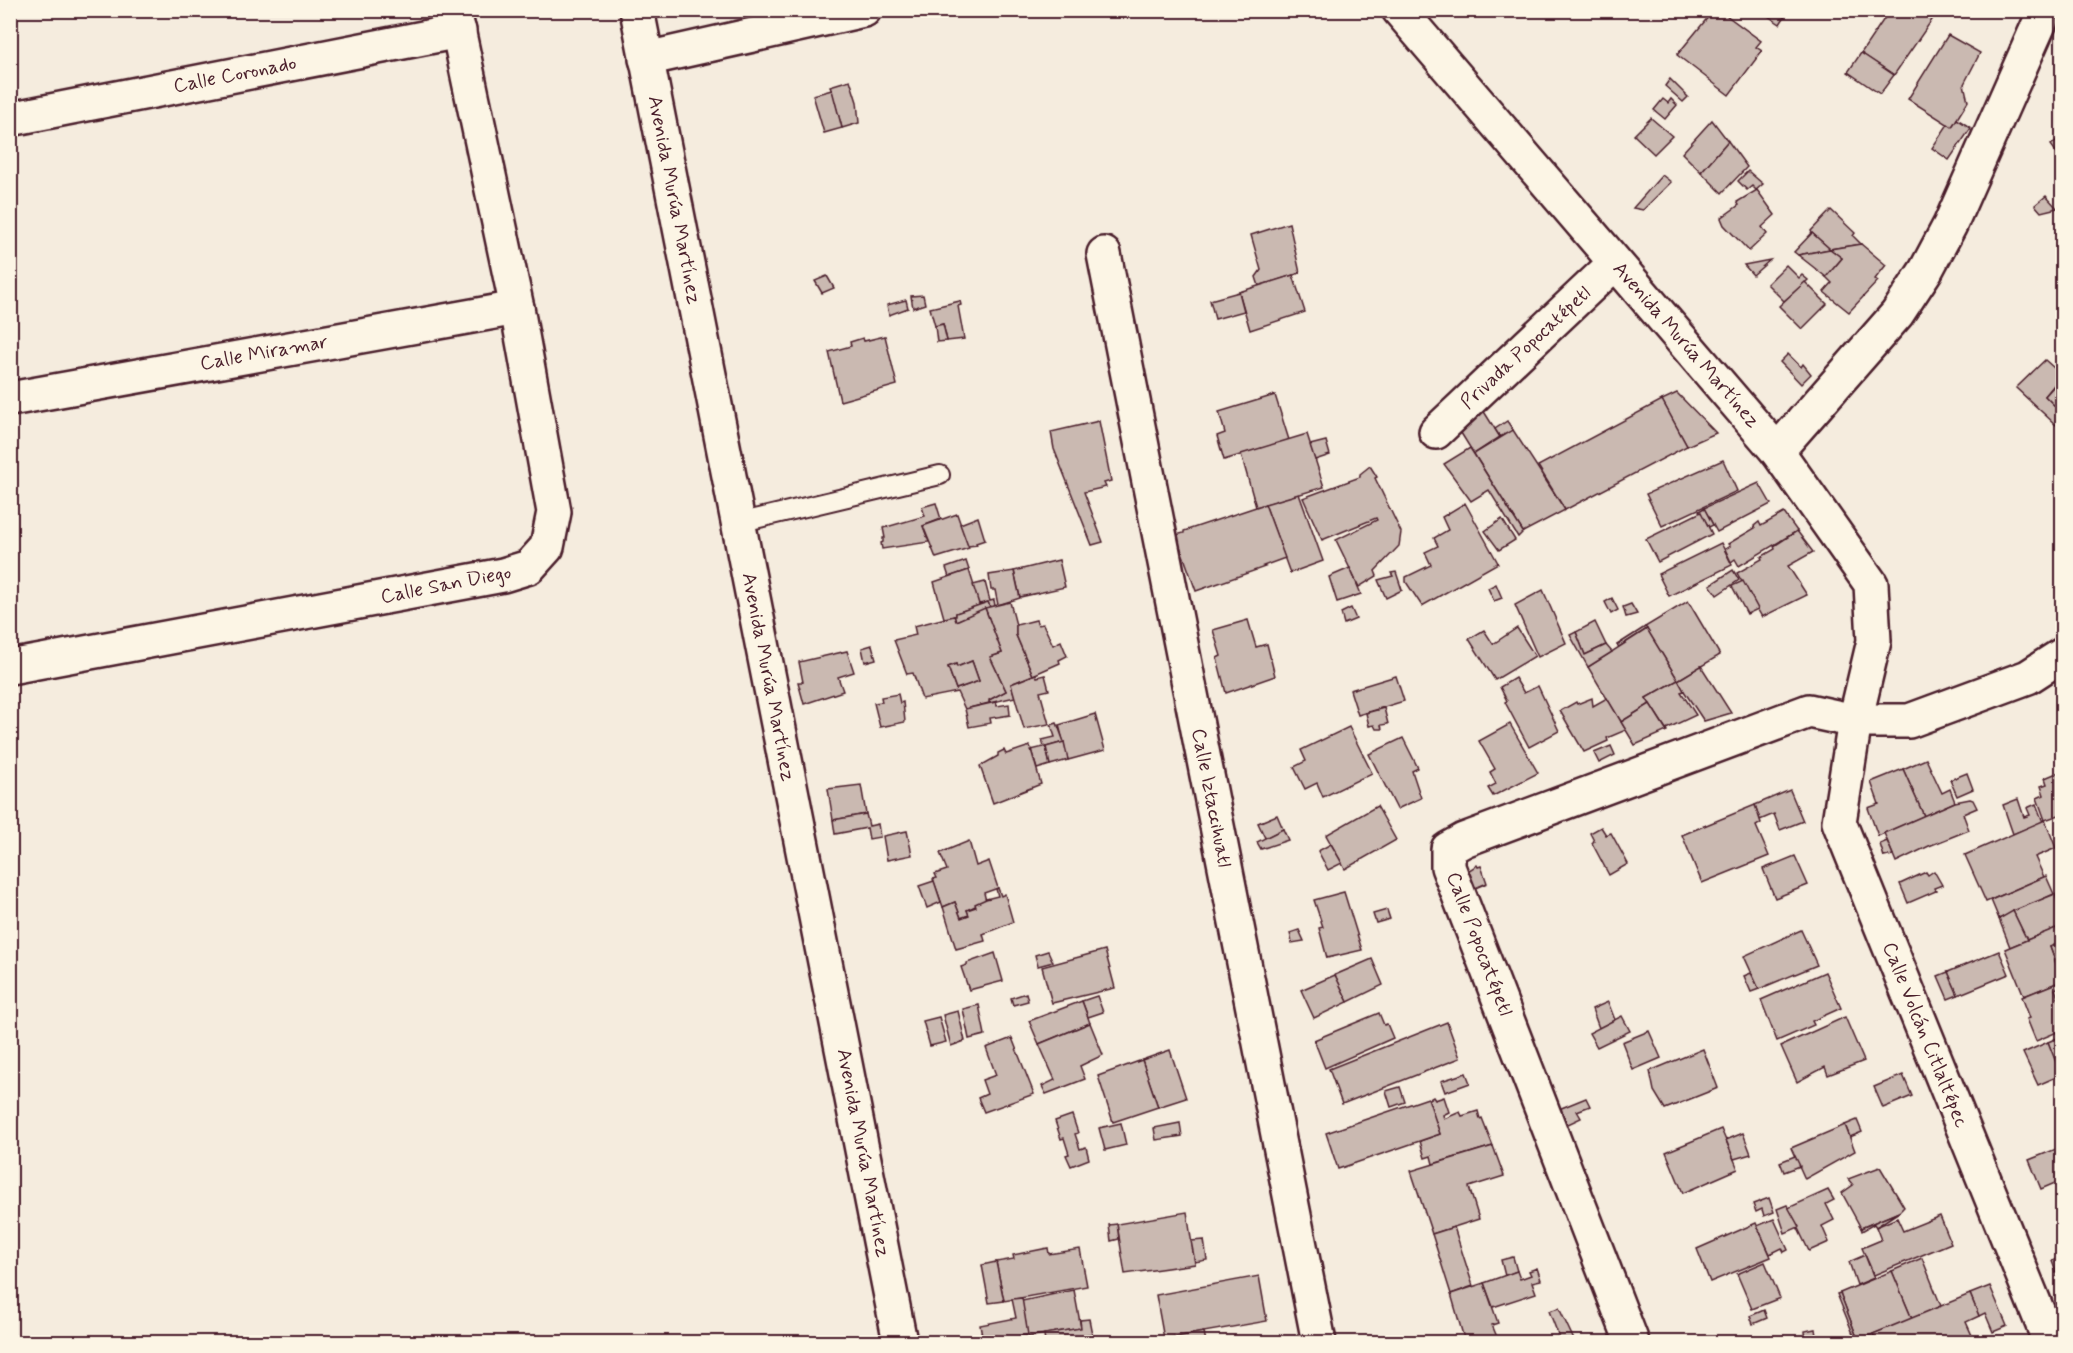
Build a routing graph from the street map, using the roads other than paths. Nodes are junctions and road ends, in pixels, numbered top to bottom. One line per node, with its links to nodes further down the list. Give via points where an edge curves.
1 (637, 10): 6 (street, Avenida Murúa Martínez)
2 (864, 10): 6 (street)
3 (1399, 10): 9 (street, Avenida Murúa Martínez)
4 (456, 21): 7 (street, Calle Coronado); 10 (street, Calle San Diego)
5 (2040, 22): 13 (street, via 1950,225 1926,270 1897,314)
6 (646, 59): 15 (street, Avenida Murúa Martínez)
7 (10, 119)
8 (1104, 254): 20 (street, Calle Iztaccihuatl)
9 (1615, 263): 12 (street, Privada Popocatépetl); 13 (street, Avenida Murúa Martínez)
10 (517, 308): 11 (street, Calle Miramar); 17 (street, Calle San Diego, via 554,512 547,547 529,567)
11 (10, 399)
12 (1437, 432)
13 (1777, 451): 18 (street, Avenida Murúa Martínez, via 1871,584 1874,641)
14 (940, 475): 15 (lane)
15 (738, 523): 19 (street, Avenida Murúa Martínez)
16 (2062, 655): 18 (street, via 2028,677 1909,721)
17 (10, 667)
18 (1855, 721): 21 (street, Calle Popocatépetl, via 1809,711 1448,849 1448,867); 22 (street, Calle Volcán Citlaltépec, via 1839,822)
19 (900, 1342)
20 (1319, 1342)
21 (1632, 1342)
22 (2050, 1342)

